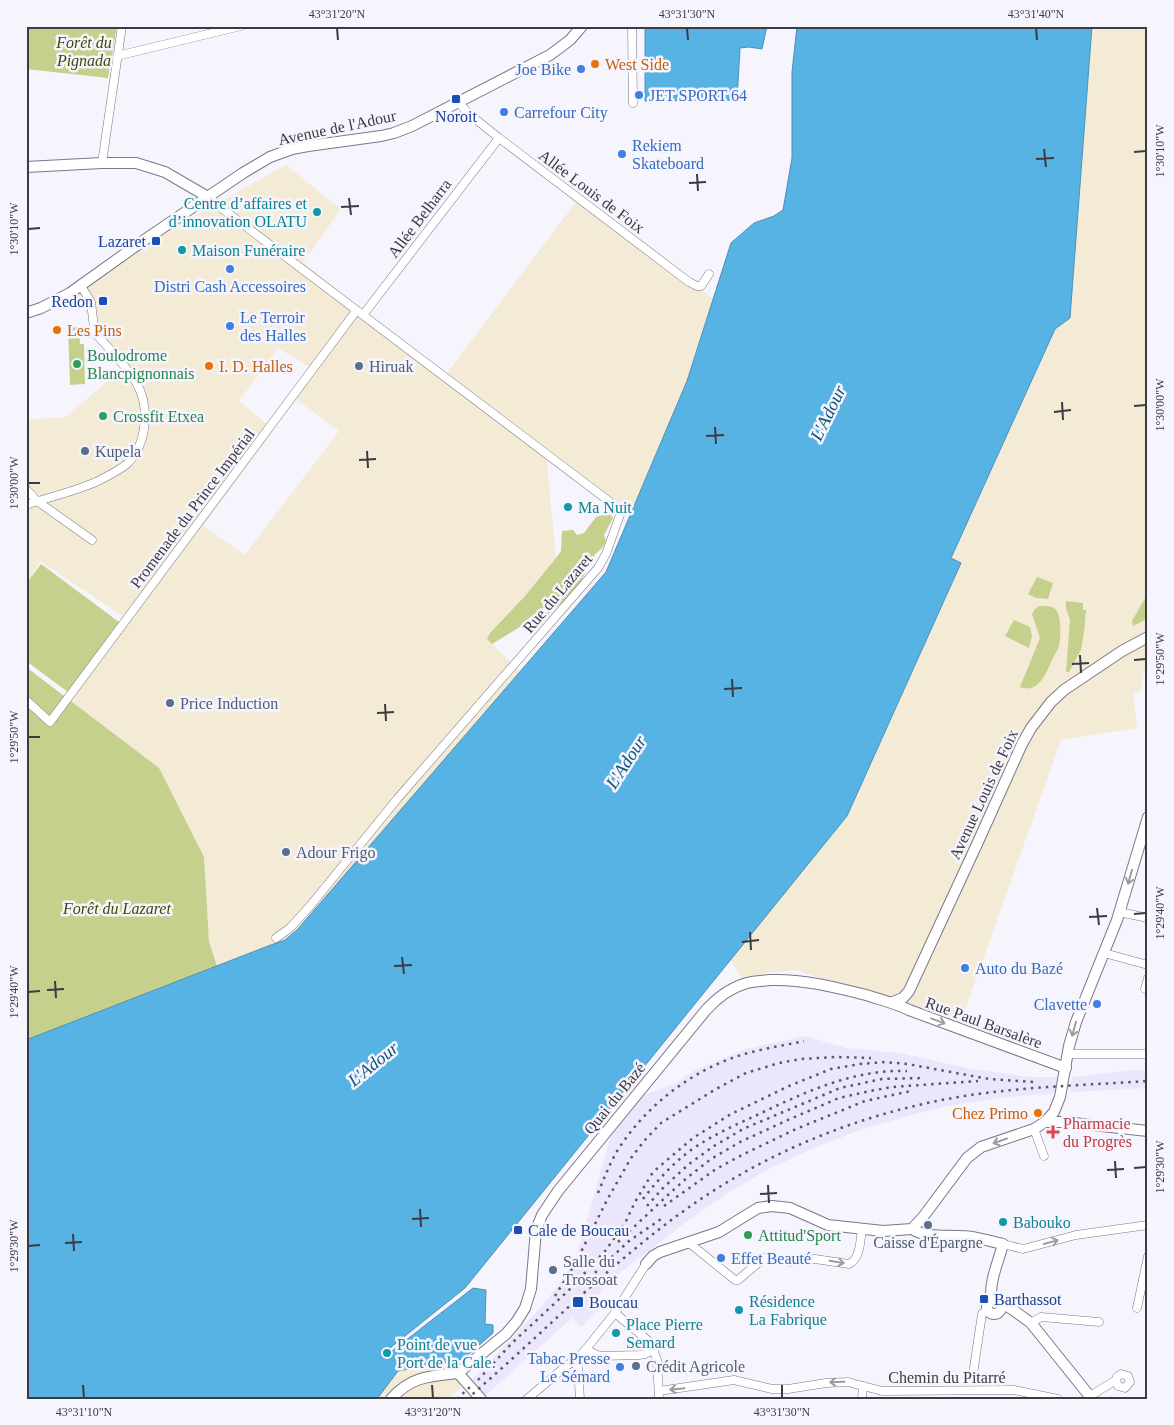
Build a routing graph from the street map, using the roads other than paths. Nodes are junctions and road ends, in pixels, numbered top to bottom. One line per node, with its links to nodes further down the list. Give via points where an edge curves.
1 (122, 26): 5 (street)
2 (241, 26): 5 (street)
3 (582, 26): 6 (main road, Avenue de l'Adour, via 550,55)
4 (632, 26): 7 (street)
5 (117, 56): 9 (street)
6 (460, 102): 8 (street, Allée Louis de Foix, via 469,114); 11 (main road, Avenue de l'Adour, via 394,133 284,152 262,161)
7 (633, 103)
8 (498, 138): 12 (street, Allée Louis de Foix, via 689,282 701,286); 15 (street, Allée Belharra)
9 (102, 163): 10 (main road); 11 (main road, via 136,163 150,167)
10 (26, 167)
11 (208, 197): 13 (main road, Avenue de l'Adour); 15 (street, Rue du Lazaret)
12 (709, 274)
13 (81, 286): 14 (main road, Avenue de l'Adour); 17 (street, via 91,302 96,334 130,373 141,393 144,428 128,463 96,482)
14 (26, 312)
15 (359, 313): 21 (street, Promenade du Prince Impérial, via 50,722); 26 (street, Rue du Lazaret, via 621,512 598,568 398,798 310,906)
16 (26, 489): 17 (street)
17 (37, 501): 18 (street); 19 (street)
18 (26, 505)
19 (92, 540)
20 (1148, 637): 31 (main road, Avenue Louis de Foix, via 1064,690 1031,728 906,995)
21 (26, 700)
22 (1148, 817): 23 (main road)
23 (1146, 830): 24 (main road, one-way to 24)
24 (1119, 912): 25 (street); 27 (main road)
25 (1148, 918)
26 (276, 938)
27 (1104, 953): 28 (street); 32 (main road, one-way to 32, via 1076,1022)
28 (1148, 965)
29 (1148, 978): 30 (street)
30 (1145, 989)
31 (893, 1002): 34 (main road, Rue Paul Barsalère, one-way to 34); 55 (main road, Quai du Bazé, via 808,982 777,980 747,983 712,1003 554,1196 536,1230 525,1308 506,1334)
32 (1068, 1054): 33 (street); 34 (main road)
33 (1148, 1054)
34 (1066, 1068): 35 (main road, via 1057,1105)
35 (1045, 1122): 36 (main road); 37 (main road)
36 (1034, 1129): 38 (street); 41 (main road, one-way to 41, via 982,1147 967,1158)
37 (1148, 1131)
38 (1044, 1156)
39 (1148, 1225): 43 (street, one-way to 39, via 1023,1249 1076,1236)
40 (862, 1229): 41 (main road); 42 (main road, via 828,1225 783,1206 765,1206 719,1232); 42 (street, one-way to 40, via 738,1280 764,1258 790,1262 815,1259 854,1262)
41 (912, 1229): 43 (main road, via 937,1236 962,1236)
42 (688, 1242): 45 (main road, via 660,1252)
43 (1003, 1244): 46 (main road, via 990,1295)
44 (1148, 1256): 47 (street)
45 (646, 1264): 48 (street)
46 (993, 1304): 49 (main road); 49 (main road, via 990,1313); 56 (street, via 982,1314)
47 (1137, 1308)
48 (615, 1313): 52 (street); 53 (street, via 648,1340)
49 (1020, 1315): 50 (main road)
50 (1031, 1322): 51 (street, via 1041,1318); 61 (main road)
51 (1099, 1322)
52 (586, 1349): 53 (street, via 602,1356 639,1355); 54 (street)
53 (654, 1349): 59 (street)
54 (574, 1360): 64 (street); 65 (street, via 578,1368)
55 (458, 1373): 62 (main road); 63 (main road, via 422,1378 408,1384)
56 (972, 1374)
57 (1116, 1380): 61 (street)
58 (863, 1386): 59 (street, Chemin du Pitarré, one-way to 59, via 841,1382 772,1389 734,1380); 60 (street, Chemin du Pitarré, via 882,1392 1014,1390); 66 (street)
59 (659, 1395)
60 (1047, 1397): 67 (street, Chemin du Pitarré)
61 (1091, 1397)
62 (480, 1398)
63 (391, 1399)
64 (527, 1399)
65 (580, 1399)
66 (862, 1399)
67 (1058, 1399)

